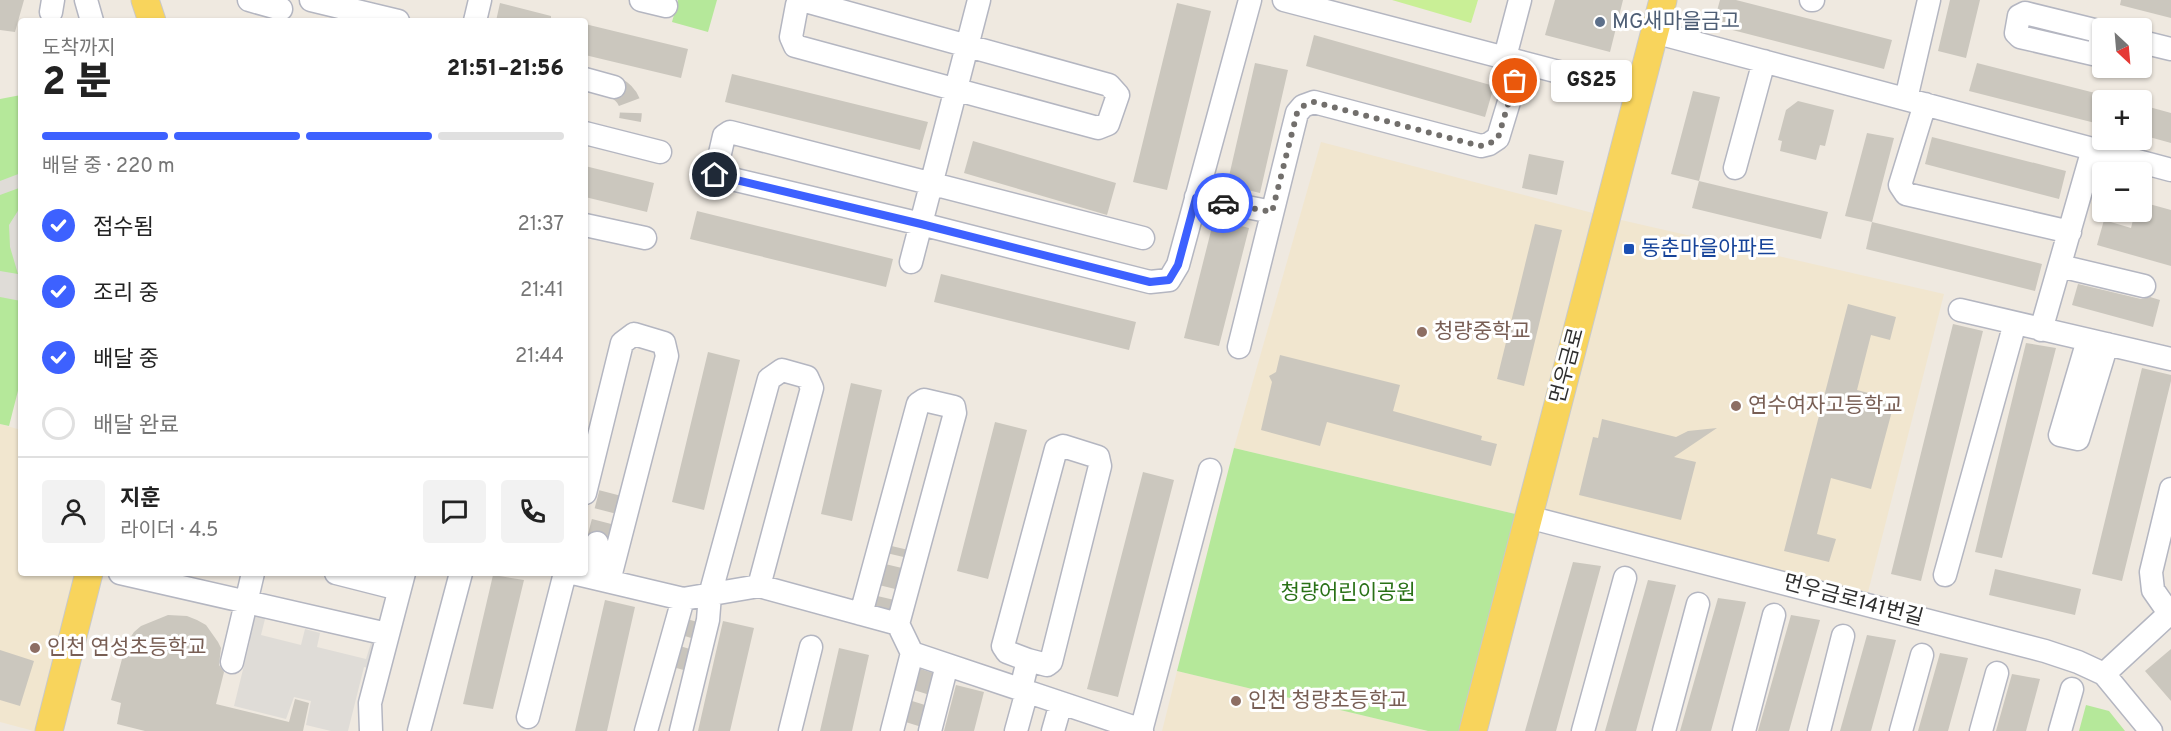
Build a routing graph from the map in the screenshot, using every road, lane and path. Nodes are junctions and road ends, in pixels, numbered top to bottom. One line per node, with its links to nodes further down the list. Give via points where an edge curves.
1 (86, 0): 16 (street)
2 (145, 0): 17 (main road)
3 (249, 0): 15 (street)
4 (311, 0): 18 (street)
5 (480, 0): 19 (street)
6 (641, 0): 13 (street)
7 (979, 0): 21 (street)
8 (1250, 0): 39 (street)
9 (1284, 0): 14 (street)
10 (1520, 0): 24 (street)
11 (1663, 0): 20 (main road, 먼우금로)
12 (1929, 0): 30 (street)
13 (666, 6)
14 (1347, 8): 24 (street)
15 (286, 10)
16 (91, 18)
17 (151, 18)
18 (386, 18)
19 (476, 18)
20 (1654, 32): 25 (street); 29 (main road, 먼우금로)
21 (968, 45): 28 (street); 28 (street, via 1109,85 1118,95 1108,124 1098,128); 28 (street, via 805,1 797,5 791,37 795,46)
22 (2152, 45): 23 (street)
23 (2171, 50)
24 (1513, 60): 29 (street); 40 (street, via 1498,138 1480,146 1314,102 1303,106 1297,113)
25 (1764, 62): 30 (street); 36 (street)
26 (588, 80): 27 (street)
27 (614, 87)
28 (956, 90): 38 (street)
29 (1639, 93): 57 (main road, 먼우금로)
30 (1915, 102): 32 (street); 43 (street, via 1900,185 1906,194)
31 (588, 134): 35 (street)
32 (2092, 149)
33 (2093, 150): 43 (street)
34 (2097, 150): 37 (street)
35 (660, 152)
36 (1735, 168)
37 (2171, 170)
38 (932, 183): 41 (street); 41 (street, via 730,132 724,136 715,175); 45 (street)
39 (1196, 198): 40 (street); 41 (street, via 1178,265 1169,280 1150,282)
40 (1272, 212): 52 (street)
41 (921, 224): 46 (street)
42 (588, 226): 44 (street)
43 (2070, 232): 47 (street)
44 (645, 238)
45 (1143, 238)
46 (911, 262)
47 (2060, 266): 48 (street); 51 (street)
48 (2144, 286)
49 (1960, 310): 50 (street)
50 (2015, 323): 51 (street); 59 (street)
51 (2041, 330): 53 (street)
52 (1239, 347)
53 (2171, 358)
54 (1210, 470): 93 (street)
55 (588, 481): 66 (street, via 622,343 634,334 664,343 667,356)
56 (2171, 489): 74 (street, via 2151,572 2153,590)
57 (1528, 517): 88 (street, 먼우금로141번길, via 2045,651); 104 (main road, 먼우금로)
58 (597, 543): 66 (street)
59 (1945, 575)
60 (88, 576): 94 (main road)
61 (133, 576): 72 (street)
62 (252, 576): 72 (street)
63 (360, 576): 68 (street)
64 (460, 576): 96 (street)
65 (564, 576): 92 (street)
66 (590, 577): 71 (street)
67 (1625, 578): 105 (street)
68 (401, 581): 79 (street)
69 (759, 586): 70 (street); 70 (street, via 812,388 807,377 782,370 769,379); 75 (street)
70 (710, 595): 71 (street); 77 (street); 98 (street, via 708,620)
71 (683, 600): 97 (street)
72 (246, 602): 79 (street); 85 (street)
73 (1698, 604): 106 (street)
74 (2170, 613): 88 (street)
75 (861, 614): 78 (street); 78 (street, via 918,404 924,400 954,407)
76 (1774, 615): 107 (street)
77 (694, 621)
78 (898, 624): 82 (street)
79 (387, 634): 95 (street, via 370,703)
80 (1843, 636): 108 (street)
81 (811, 647): 99 (street)
82 (912, 653): 86 (street); 100 (street)
83 (1922, 655): 109 (street)
84 (1028, 660): 84 (street, via 1047,665 1051,662 1100,466 1098,457 1063,446 1056,449 1003,646 1007,652); 90 (street)
85 (232, 662)
86 (947, 664): 90 (street); 101 (street)
87 (1997, 673): 110 (street)
88 (2104, 674): 112 (street, 먼우금로141번길)
89 (2072, 688): 111 (street)
90 (1024, 690): 91 (street); 102 (street)
91 (1061, 702): 93 (street); 103 (street)
92 (528, 717)
93 (1142, 730)
94 (49, 731)
95 (371, 731)
96 (419, 731)
97 (646, 731)
98 (681, 731)
99 (790, 731)
100 (892, 731)
101 (930, 731)
102 (1016, 731)
103 (1053, 731)
104 (1473, 731)
105 (1583, 731)
106 (1664, 731)
107 (1744, 731)
108 (1819, 731)
109 (1901, 731)
110 (1981, 731)
111 (2061, 731)
112 (2151, 731)

